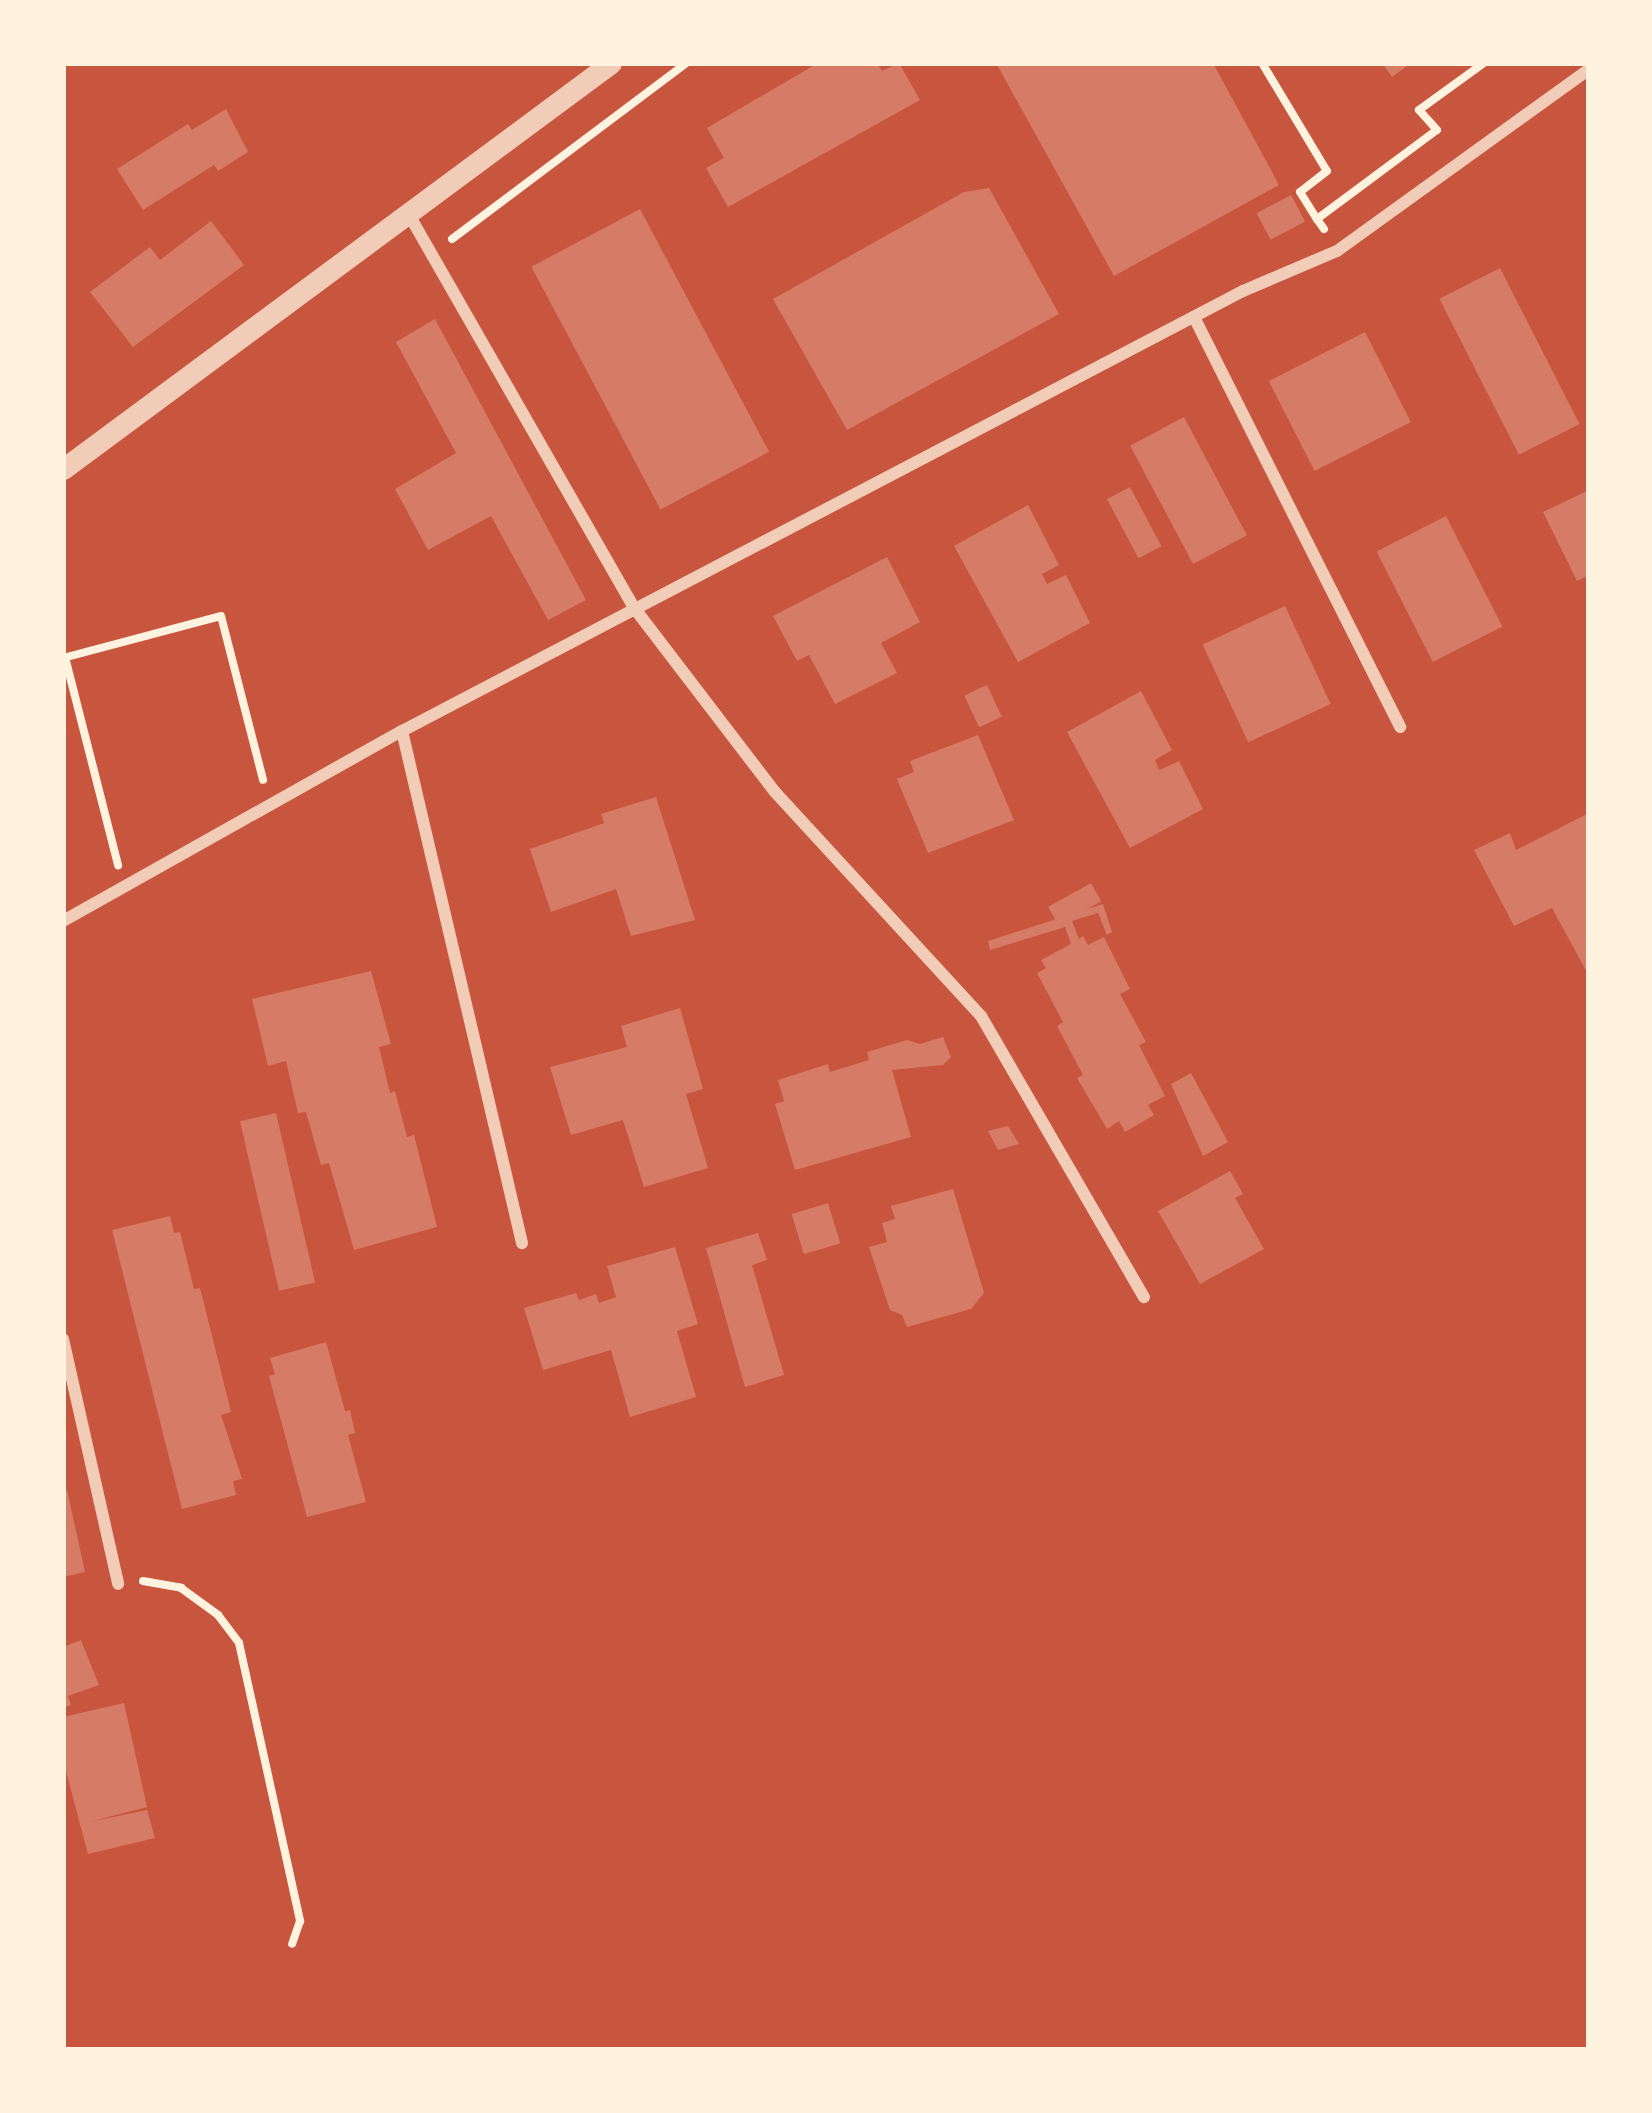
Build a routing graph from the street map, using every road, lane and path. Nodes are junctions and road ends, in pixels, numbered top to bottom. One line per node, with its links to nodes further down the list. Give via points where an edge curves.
1 (611, 63): 6 (street)
2 (686, 63): 9 (path)
3 (1262, 63): 7 (path, via 1327,171 1300,192)
4 (1484, 63): 7 (path, via 1419,110 1437,130)
5 (1589, 69): 8 (street)
6 (407, 212): 9 (street); 11 (street)
7 (1317, 219): 8 (path)
8 (1337, 251): 10 (street)
9 (432, 254): 12 (street)
10 (1194, 317): 12 (street); 14 (street)
11 (63, 469)
12 (635, 609): 15 (street); 20 (street, via 775,792 981,1016)
13 (64, 658): 16 (path, via 221,616); 17 (path)
14 (1400, 727)
15 (402, 731): 16 (street); 19 (street)
16 (269, 805): 17 (street)
17 (124, 886): 18 (street)
18 (63, 921)
19 (522, 1243)
20 (1144, 1297)
21 (63, 1340): 22 (street)
22 (118, 1584): 23 (path, via 158,1580 182,1588 239,1643 300,1921)
23 (292, 1944)

